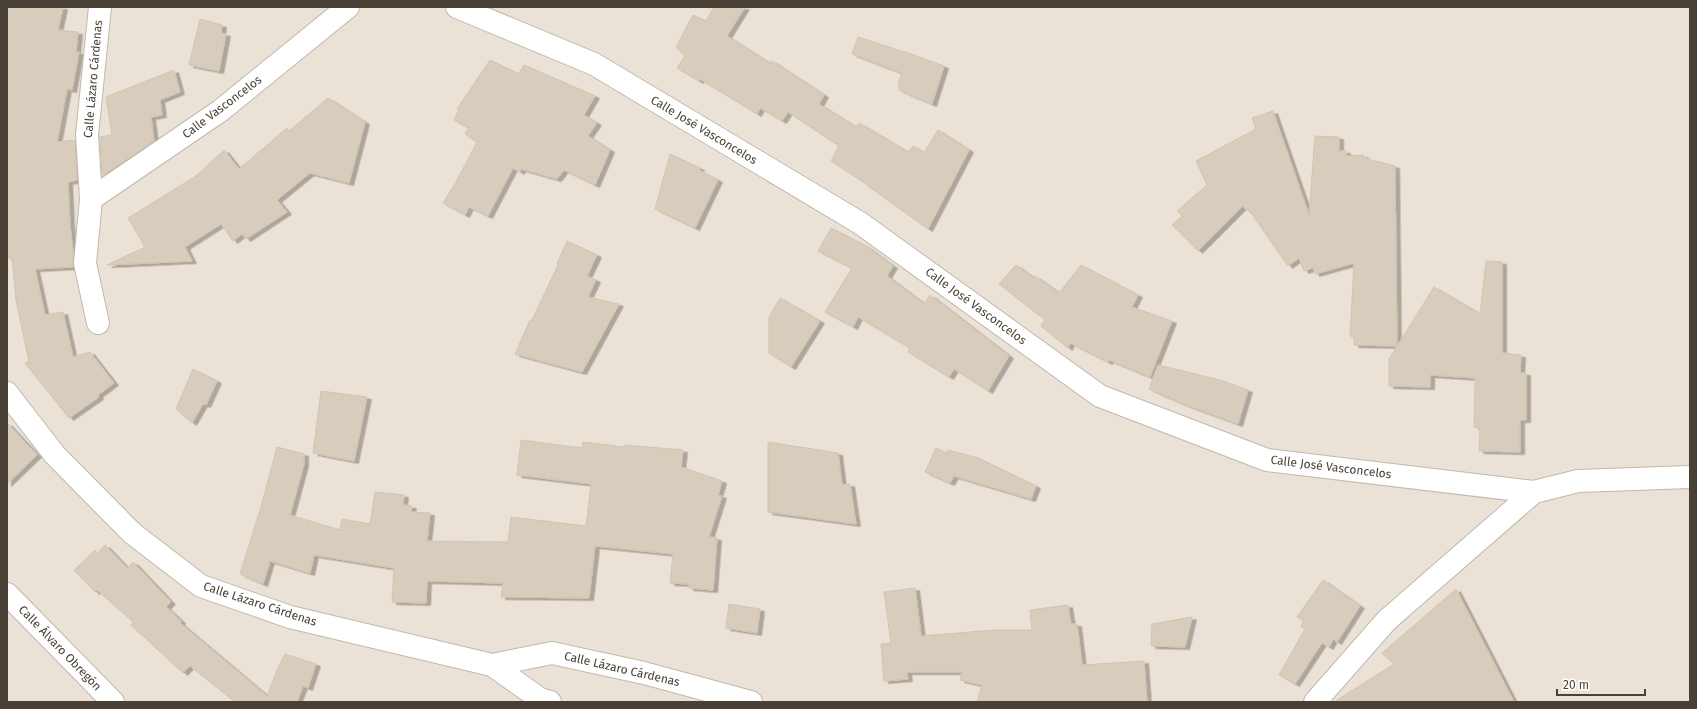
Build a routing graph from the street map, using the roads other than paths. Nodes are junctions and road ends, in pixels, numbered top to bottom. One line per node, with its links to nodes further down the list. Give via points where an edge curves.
1 (100, 7): 4 (street, Calle Lázaro Cárdenas, via 87,135)
2 (457, 7): 8 (street, Calle José Vasconcelos, via 594,64 860,223 1100,396 1267,460)
3 (339, 10): 4 (street, Calle Vasconcelos, via 220,111)
4 (91, 200): 5 (street, Calle Lázaro Cárdenas, via 85,263)
5 (98, 323)
6 (7, 393): 10 (street, Calle Lázaro Cárdenas, via 56,455 132,533 201,586 290,617)
7 (1690, 477): 8 (street, Calle José Vasconcelos, via 1578,481)
8 (1534, 492): 14 (street, Calle José Vasconcelos, via 1387,620)
9 (7, 594): 11 (street, Calle Álvaro Obregón)
10 (492, 665): 12 (street, Calle Lázaro Cárdenas, via 540,700); 13 (street, Calle Lázaro Cárdenas, via 552,653 644,673)
11 (113, 702)
12 (550, 702)
13 (751, 702)
14 (1315, 702)

